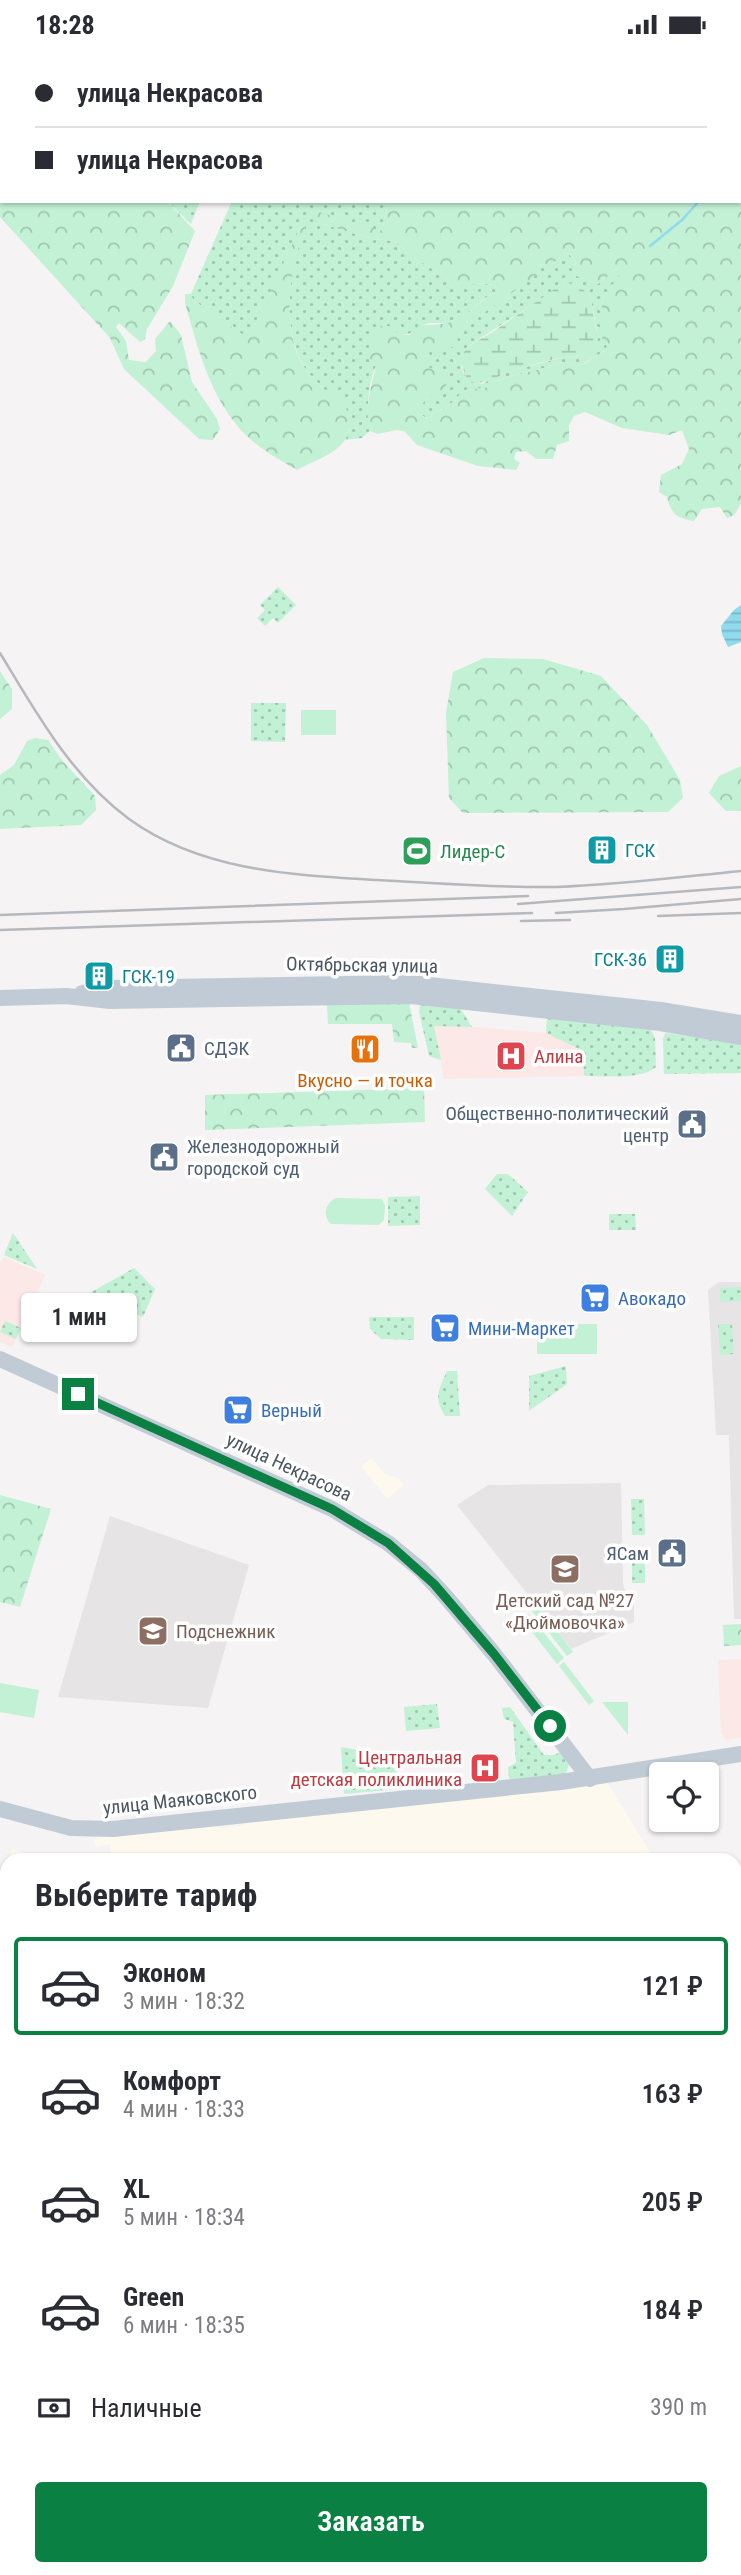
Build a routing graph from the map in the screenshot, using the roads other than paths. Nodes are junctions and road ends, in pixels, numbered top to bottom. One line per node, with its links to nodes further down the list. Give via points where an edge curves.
1 (0, 998): 3 (street, Октябрьская улица, via 65,996 108,988 411,983 661,1010)
2 (741, 1011): 3 (street)
3 (726, 1025): 4 (street, Октябрьская улица)
4 (741, 1037)
5 (0, 1359): 7 (street, улица Некрасова, via 332,1509 388,1543 421,1570 494,1654)
6 (741, 1754): 7 (street, улица Маяковского)
7 (590, 1779): 8 (street, улица Маяковского, via 104,1829 71,1828)
8 (0, 1809)

